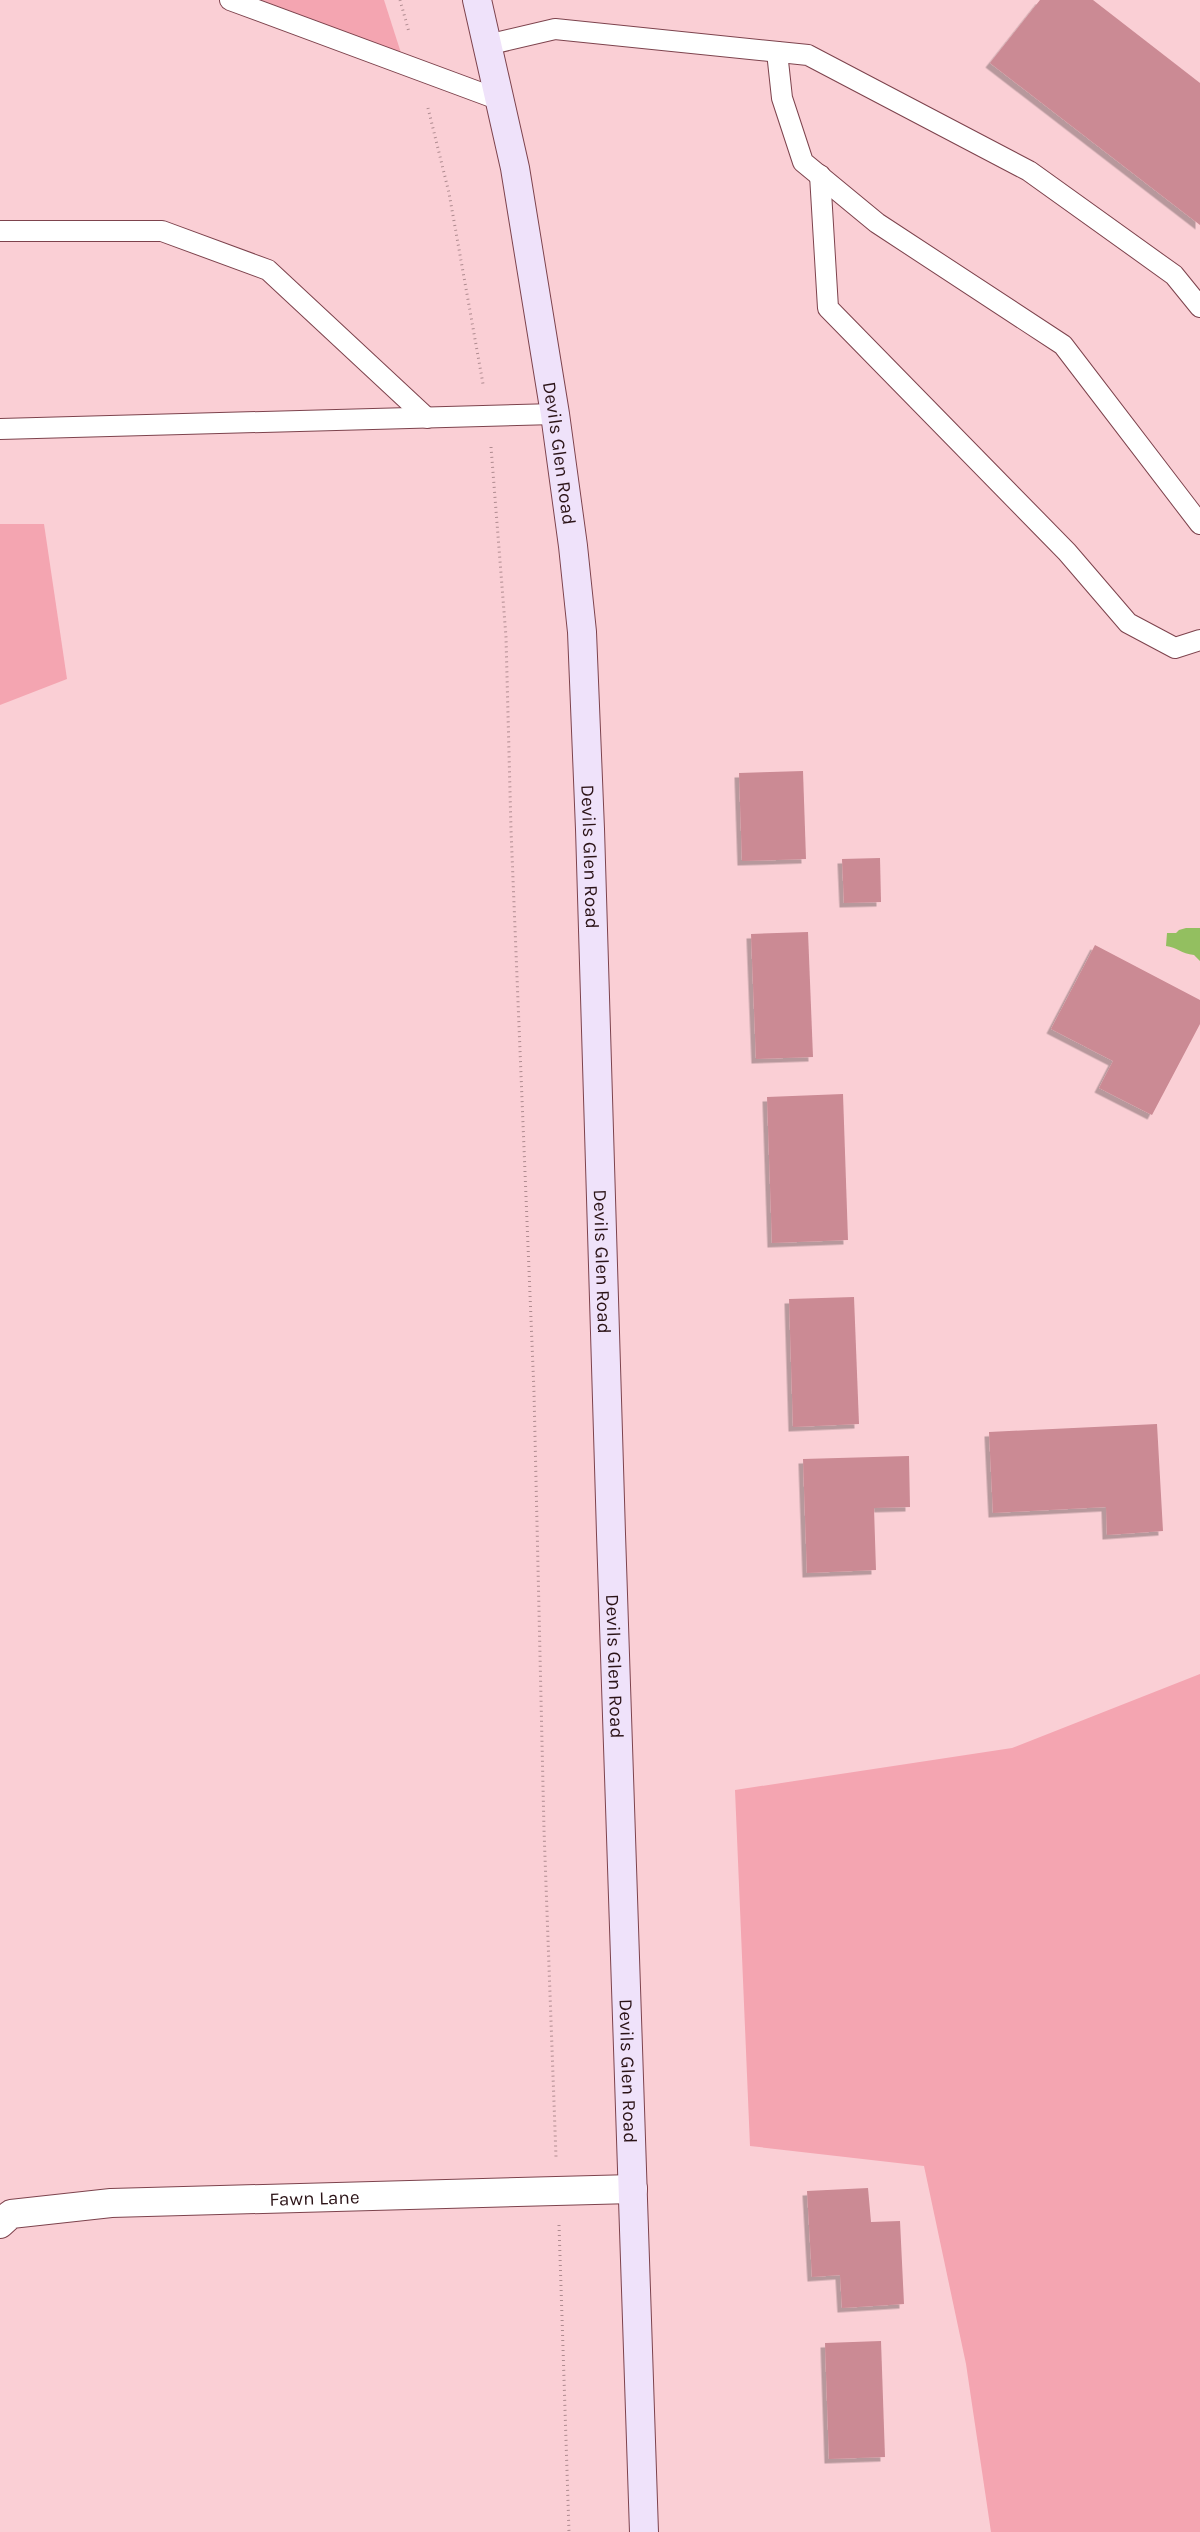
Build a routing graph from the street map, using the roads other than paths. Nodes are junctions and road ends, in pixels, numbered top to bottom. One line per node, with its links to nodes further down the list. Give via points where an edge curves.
1 (230, 0): 5 (lane)
2 (477, 0): 3 (main road, Devils Glen Road)
3 (487, 45): 4 (lane, via 555,30); 5 (main road, Devils Glen Road)
4 (777, 52): 6 (lane, via 782,98 803,162); 8 (lane, via 808,55 1028,171 1174,275)
5 (500, 100): 9 (main road, Devils Glen Road, via 515,168)
6 (820, 175): 12 (lane, via 877,223 1063,345); 13 (lane, via 828,308 1067,552 1128,623 1175,648)
7 (0, 231): 10 (lane, via 162,231 268,270)
8 (1200, 307)
9 (555, 414): 10 (lane); 14 (main road, Devils Glen Road, via 582,642)
10 (427, 418): 11 (lane)
11 (0, 429)
12 (1200, 524)
13 (1200, 640)
14 (632, 2189): 15 (street, Fawn Lane, via 111,2203 11,2214); 16 (main road, Devils Glen Road)
15 (0, 2224)
16 (644, 2532)

